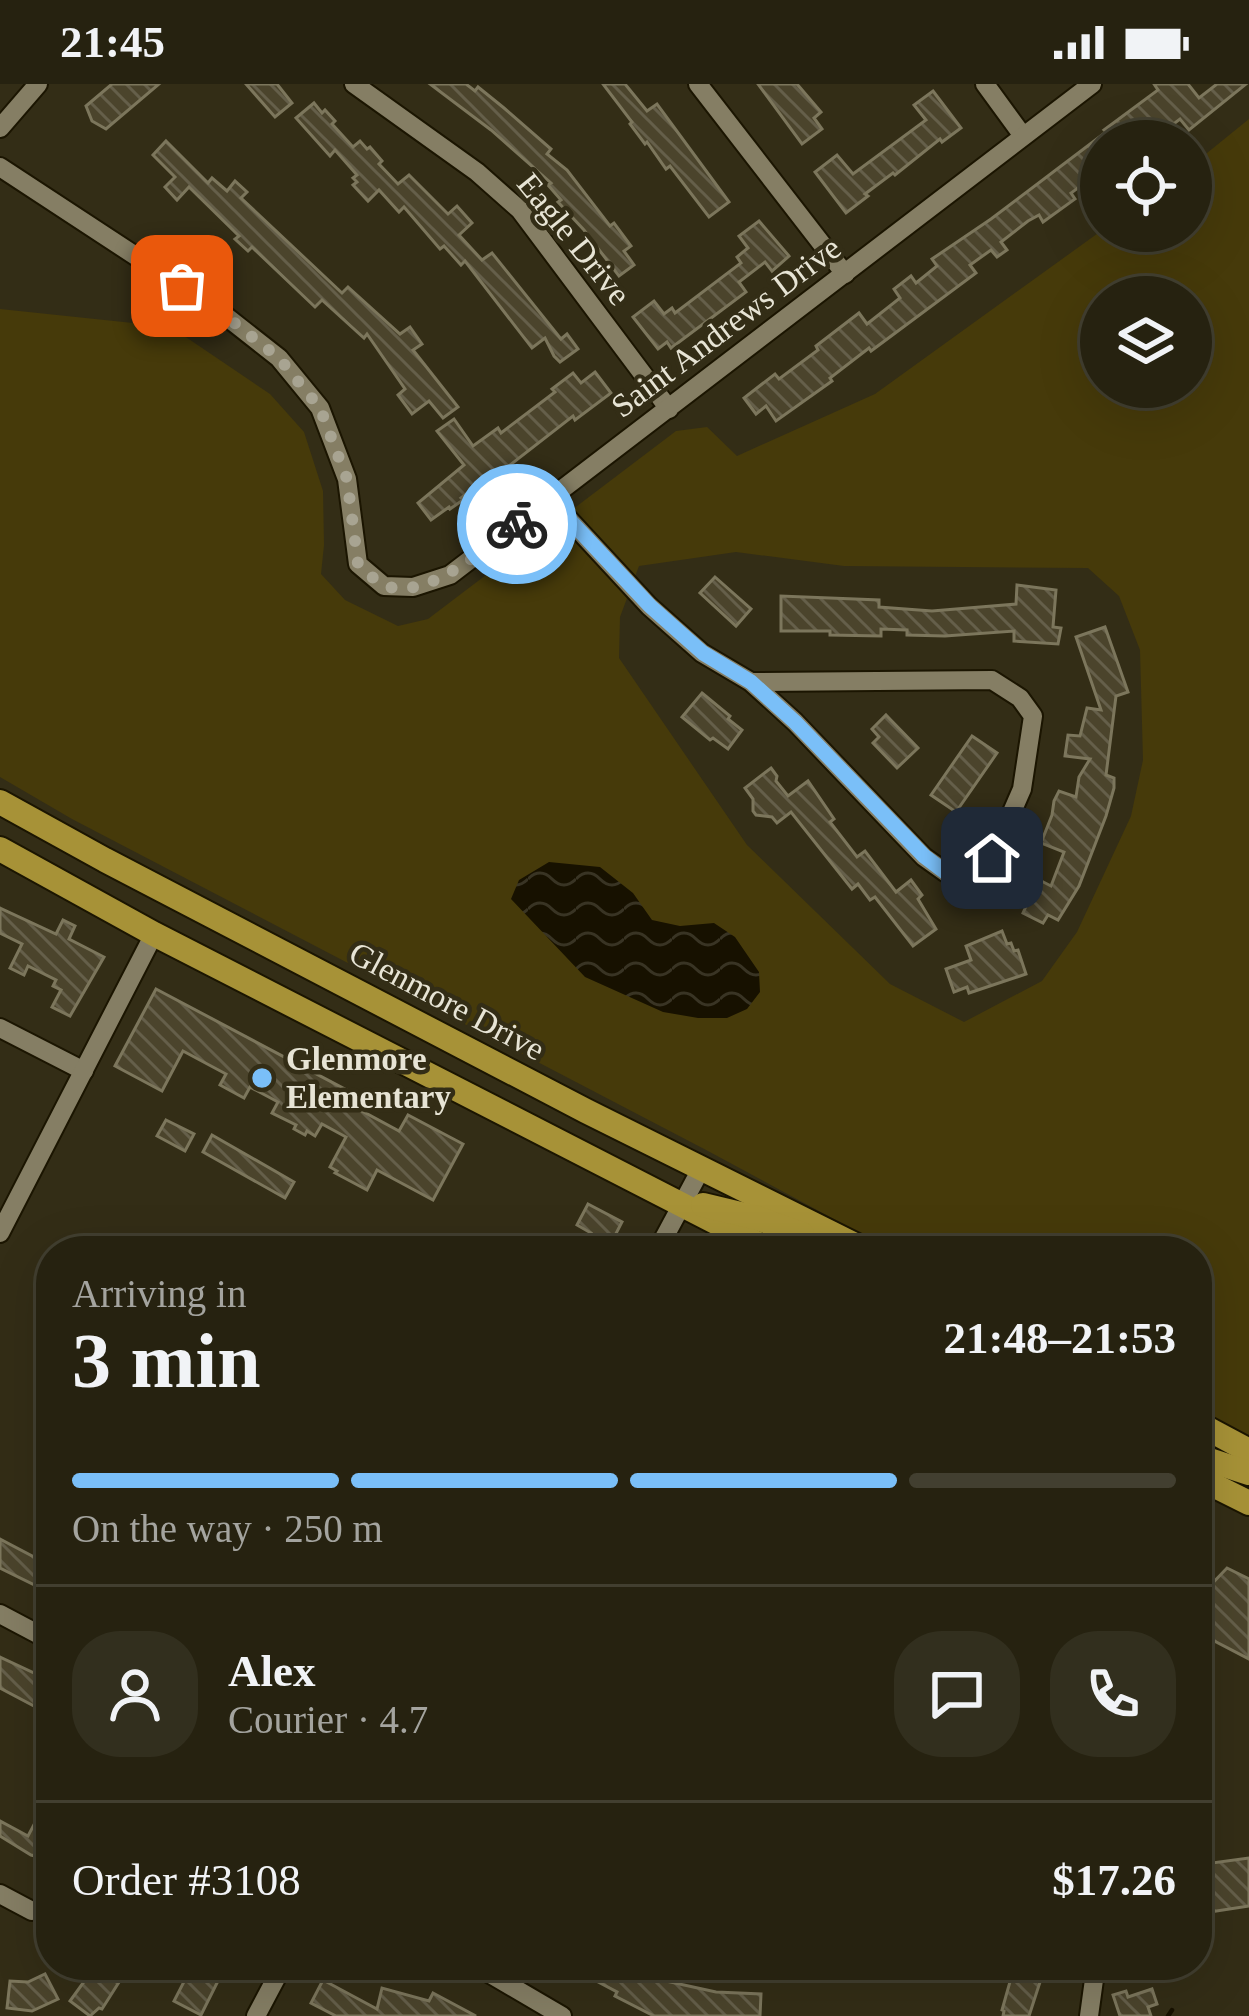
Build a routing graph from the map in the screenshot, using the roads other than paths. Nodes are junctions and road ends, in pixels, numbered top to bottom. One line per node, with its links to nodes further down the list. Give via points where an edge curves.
1 (38, 84): 6 (street)
2 (354, 84): 10 (street, Eagle Drive, via 520,210)
3 (698, 84): 9 (street)
4 (985, 84): 7 (street)
5 (1091, 84): 7 (street, Saint Andrews Drive)
6 (0, 128)
7 (1023, 136): 9 (street, Saint Andrews Drive)
8 (0, 167): 11 (street, Saint Andrews Drive, via 279,358 320,408 347,479 358,564 384,586 450,575)
9 (845, 274): 10 (street, Saint Andrews Drive)
10 (669, 409): 11 (street, Saint Andrews Drive)
11 (550, 499): 12 (street, via 650,606)
12 (751, 682): 12 (street, via 945,872 968,874 992,858 1022,790 1033,716 1020,698 992,680)
13 (0, 802): 18 (main road, Glenmore Drive)
14 (0, 849): 15 (main road)
15 (154, 934): 17 (street); 19 (main road)
16 (0, 1028): 17 (street)
17 (84, 1071): 20 (street)
18 (701, 1169): 19 (street); 24 (main road, Glenmore Drive)
19 (682, 1203): 21 (street); 22 (main road); 23 (main road)
20 (0, 1233)
21 (665, 1236)
22 (744, 1236)
23 (808, 1236)
24 (837, 1236)
25 (1212, 1431): 26 (main road)
26 (1249, 1451)
27 (1212, 1461): 28 (main road)
28 (1249, 1473)
29 (1212, 1484): 30 (main road)
30 (1249, 1503)
31 (0, 1614): 32 (street)
32 (36, 1633)
33 (0, 1894): 34 (street)
34 (32, 1911)
35 (275, 1980): 39 (street)
36 (494, 1980): 38 (street)
37 (1094, 1980): 41 (street)
38 (529, 2008): 40 (street)
39 (256, 2016)
40 (562, 2016)
41 (1089, 2016)

